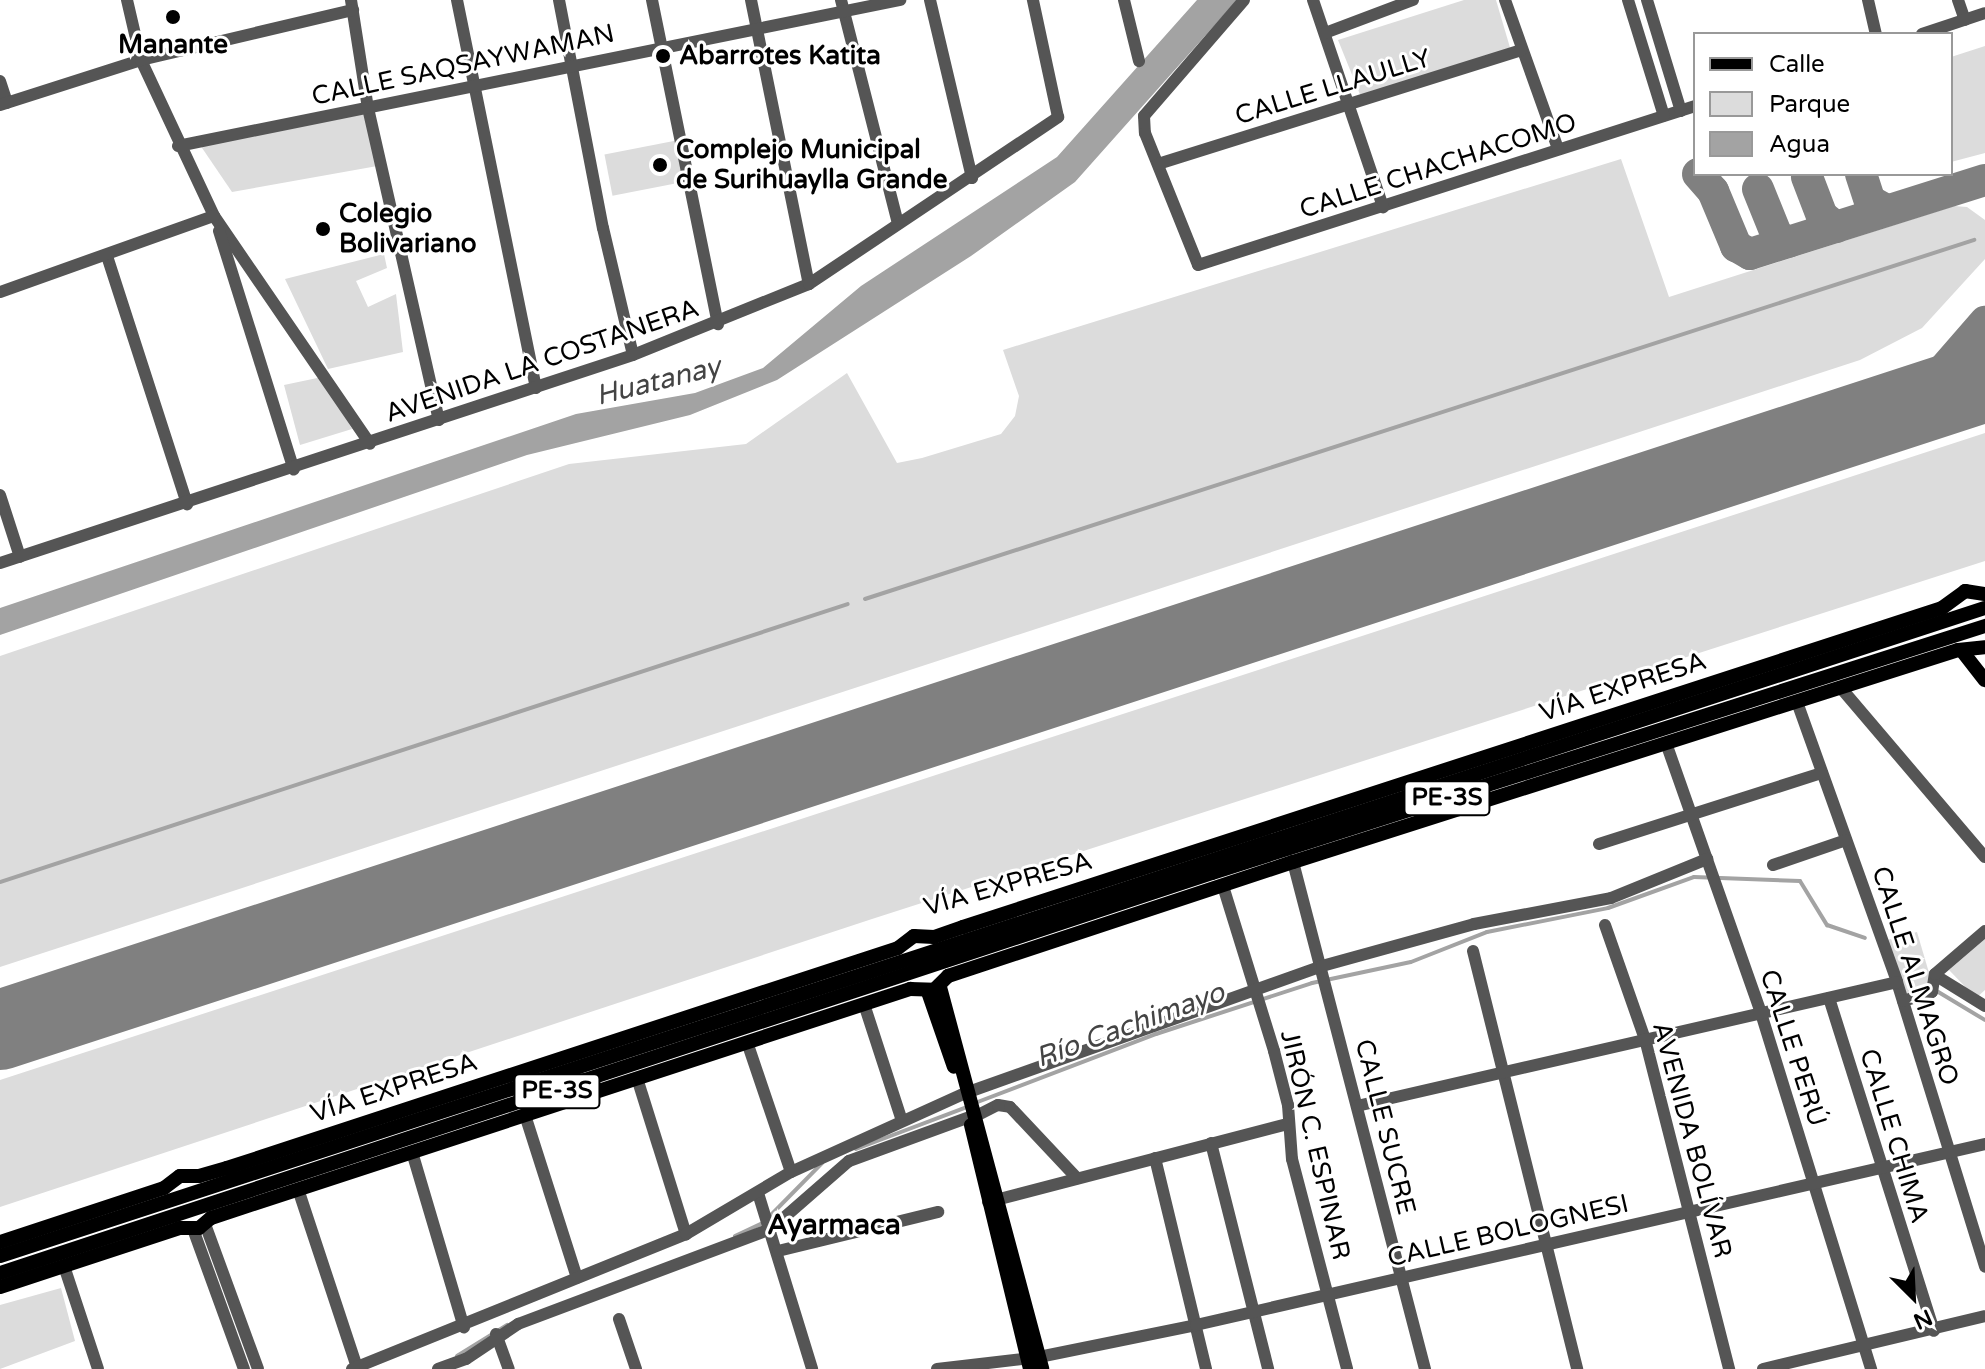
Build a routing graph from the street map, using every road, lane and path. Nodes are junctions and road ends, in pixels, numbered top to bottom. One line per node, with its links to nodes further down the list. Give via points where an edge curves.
1 (127, 0): 30 (street)
2 (457, 0): 34 (street)
3 (559, 0): 32 (street)
4 (652, 0): 28 (street)
5 (751, 0): 24 (street)
6 (841, 0): 22 (street)
7 (900, 0): 22 (street, CALLE SAQSAYWAMAN)
8 (930, 0): 44 (street)
9 (1033, 0): 44 (street, AVENIDA LA COSTANERA, via 1058,117)
10 (1124, 0): 31 (street)
11 (1244, 0): 43 (street, via 1144,116)
12 (1313, 0): 27 (street)
13 (1413, 0): 19 (street)
14 (1505, 0): 29 (street)
15 (1628, 0): 40 (street)
16 (1647, 0): 39 (street)
17 (1868, 0): 25 (street)
18 (1958, 0): 23 (street)
19 (1399, 2): 27 (street)
20 (352, 5): 30 (street); 38 (street)
21 (1985, 13): 23 (street)
22 (844, 14): 24 (street, CALLE SAQSAYWAMAN); 47 (street)
23 (1965, 20): 26 (street)
24 (757, 29): 28 (street, CALLE SAQSAYWAMAN); 49 (street)
25 (1876, 32)
26 (1928, 32)
27 (1325, 33): 36 (street)
28 (658, 46): 32 (street, CALLE SAQSAYWAMAN); 51 (street)
29 (1522, 50): 36 (street, CALLE LLAULLY); 42 (street)
30 (141, 60): 35 (street); 41 (street)
31 (1139, 61)
32 (573, 65): 34 (street, CALLE SAQSAYWAMAN); 52 (street)
33 (0, 81): 35 (street)
34 (471, 86): 38 (street, CALLE SAQSAYWAMAN); 53 (street)
35 (4, 104)
36 (1350, 104): 43 (street, CALLE LLAULLY); 45 (street)
37 (1693, 107): 39 (street, CALLE CHACHACOMO)
38 (368, 108): 41 (street, CALLE SAQSAYWAMAN); 54 (street)
39 (1681, 111): 40 (street, CALLE CHACHACOMO)
40 (1664, 116): 42 (street, CALLE CHACHACOMO)
41 (178, 146): 46 (street)
42 (1558, 149): 45 (street, CALLE CHACHACOMO)
43 (1158, 164): 45 (street, CALLE CHACHACOMO, via 1196,263)
44 (972, 178): 47 (street, AVENIDA LA COSTANERA)
45 (1383, 207)
46 (214, 216): 48 (street); 55 (street); 56 (street)
47 (898, 224): 49 (street, AVENIDA LA COSTANERA)
48 (107, 256): 50 (street); 58 (street)
49 (809, 284): 51 (street, AVENIDA LA COSTANERA)
50 (0, 292)
51 (718, 324): 52 (street, AVENIDA LA COSTANERA)
52 (633, 355): 53 (street, AVENIDA LA COSTANERA)
53 (536, 388): 54 (street, AVENIDA LA COSTANERA)
54 (439, 420): 55 (street, AVENIDA LA COSTANERA)
55 (370, 444): 56 (street, AVENIDA LA COSTANERA)
56 (294, 470): 58 (street, AVENIDA LA COSTANERA)
57 (0, 495): 59 (street)
58 (187, 504): 59 (street, AVENIDA LA COSTANERA)
59 (20, 557): 60 (street, AVENIDA LA COSTANERA)
60 (0, 563)
61 (1985, 598): 62 (main road, VÍA EXPRESA / PE-3S); 62 (main road, VÍA EXPRESA / PE-3S, via 1965,591)
62 (1940, 616): 64 (main road); 71 (main road, VÍA EXPRESA / PE-3S); 72 (main road, VÍA EXPRESA / PE-3S)
63 (1985, 626): 64 (main road, VÍA EXPRESA / PE-3S)
64 (1945, 639): 66 (main road); 72 (main road, VÍA EXPRESA / PE-3S)
65 (1985, 647): 66 (main road, VÍA EXPRESA / PE-3S)
66 (1960, 650): 67 (main road); 68 (main road, VÍA EXPRESA / PE-3S)
67 (1985, 680)
68 (1841, 688): 69 (main road, VÍA EXPRESA / PE-3S); 81 (street)
69 (1797, 702): 70 (main road, VÍA EXPRESA / PE-3S); 73 (street, CALLE ALMAGRO)
70 (1666, 743): 75 (main road, VÍA EXPRESA / PE-3S); 76 (street, CALLE PERÚ)
71 (1501, 752): 72 (main road); 74 (main road, VÍA EXPRESA / PE-3S)
72 (1548, 758): 75 (main road); 77 (main road, VÍA EXPRESA / PE-3S)
73 (1822, 773): 76 (street); 79 (street, CALLE ALMAGRO)
74 (1390, 788): 77 (main road); 88 (main road, VÍA EXPRESA / PE-3S)
75 (1511, 792): 78 (main road, VÍA EXPRESA / PE-3S)
76 (1691, 815): 80 (street); 83 (street, CALLE PERÚ)
77 (1350, 822): 78 (main road); 92 (main road, VÍA EXPRESA / PE-3S)
78 (1403, 827): 82 (main road, VÍA EXPRESA / PE-3S)
79 (1846, 840): 84 (street); 94 (street, CALLE ALMAGRO)
80 (1599, 844)
81 (1985, 857)
82 (1293, 862): 85 (main road, VÍA EXPRESA / PE-3S); 93 (street, CALLE SUCRE)
83 (1709, 864): 93 (street, via 1611,898 1474,924); 102 (street, CALLE PERÚ)
84 (1773, 865)
85 (1223, 886): 92 (main road, VÍA EXPRESA / PE-3S); 97 (street, JIRÓN C. ESPINAR)
86 (1605, 925): 103 (street, AVENIDA BOLÍVAR)
87 (1985, 931): 96 (street, via 1935,974)
88 (934, 937): 89 (main road, VÍA EXPRESA / PE-3S, via 914,936); 92 (main road)
89 (898, 948): 91 (main road); 106 (main road, VÍA EXPRESA / PE-3S)
90 (1473, 951): 107 (street)
91 (893, 964): 92 (main road, VÍA EXPRESA / PE-3S); 95 (main road); 105 (main road, VÍA EXPRESA / PE-3S)
92 (943, 973): 95 (main road, VÍA EXPRESA / PE-3S); 95 (main road, VÍA EXPRESA / PE-3S); 111 (main road)
93 (1325, 977): 97 (street); 113 (street, CALLE SUCRE)
94 (1897, 982): 98 (street); 99 (street, CALLE ALMAGRO)
95 (904, 984): 100 (main road, VÍA EXPRESA / PE-3S); 108 (main road, VÍA EXPRESA / PE-3S)
96 (1935, 985): 99 (street); 101 (street)
97 (1255, 998): 111 (street); 116 (street, JIRÓN C. ESPINAR, via 1285,1092)
98 (1829, 998): 102 (street); 125 (street, CALLE CHIMA)
99 (1903, 1001): 123 (street, CALLE ALMAGRO)
100 (864, 1004): 104 (main road, VÍA EXPRESA / PE-3S); 115 (street)
101 (1985, 1006)
102 (1760, 1010): 103 (street); 130 (street, CALLE PERÚ)
103 (1645, 1039): 107 (street); 138 (street, AVENIDA BOLÍVAR)
104 (747, 1042): 109 (main road, VÍA EXPRESA / PE-3S); 126 (street)
105 (609, 1057): 106 (main road); 117 (main road, VÍA EXPRESA / PE-3S)
106 (557, 1060): 112 (main road, VÍA EXPRESA / PE-3S)
107 (1505, 1071): 113 (street); 144 (street)
108 (614, 1072): 110 (main road); 121 (main road, VÍA EXPRESA / PE-3S)
109 (637, 1078): 110 (main road, VÍA EXPRESA / PE-3S); 142 (street)
110 (571, 1100): 114 (main road, VÍA EXPRESA / PE-3S)
111 (970, 1104): 115 (street); 128 (street, via 1010,1107); 134 (main road); 141 (street, via 849,1161)
112 (417, 1106): 117 (main road); 127 (main road, VÍA EXPRESA / PE-3S)
113 (1357, 1106): 150 (street, CALLE SUCRE)
114 (525, 1115): 120 (main road, VÍA EXPRESA / PE-3S); 151 (street)
115 (902, 1121): 126 (street)
116 (1288, 1124): 118 (street); 153 (street, JIRÓN C. ESPINAR, via 1292,1159)
117 (378, 1133): 129 (main road, VÍA EXPRESA / PE-3S)
118 (1211, 1143): 124 (street); 154 (street)
119 (1985, 1144): 123 (street, CALLE BOLOGNESI)
120 (432, 1145): 121 (main road); 122 (main road, VÍA EXPRESA / PE-3S)
121 (384, 1147): 135 (main road, VÍA EXPRESA / PE-3S)
122 (412, 1152): 132 (main road, VÍA EXPRESA / PE-3S); 158 (street)
123 (1948, 1154): 125 (street, CALLE BOLOGNESI); 148 (street, CALLE ALMAGRO)
124 (1155, 1158): 128 (street); 157 (street)
125 (1878, 1167): 130 (street, CALLE BOLOGNESI); 159 (street, CALLE CHIMA)
126 (791, 1172): 133 (street)
127 (199, 1176): 129 (main road); 131 (main road, VÍA EXPRESA / PE-3S, via 180,1176)
128 (1077, 1178): 134 (street)
129 (211, 1187): 135 (main road); 136 (main road, VÍA EXPRESA / PE-3S)
130 (1813, 1187): 138 (street, CALLE BOLOGNESI); 161 (street, CALLE PERÚ)
131 (164, 1188): 136 (main road); 143 (main road, VÍA EXPRESA / PE-3S)
132 (298, 1189): 140 (main road, VÍA EXPRESA / PE-3S); 163 (street)
133 (758, 1193): 141 (street); 142 (street)
134 (994, 1200): 162 (main road)
135 (216, 1202): 139 (main road, VÍA EXPRESA / PE-3S); 140 (main road)
136 (160, 1203): 139 (main road); 146 (main road, VÍA EXPRESA / PE-3S)
137 (938, 1212): 145 (street)
138 (1688, 1214): 144 (street, CALLE BOLOGNESI); 177 (street, AVENIDA BOLÍVAR)
139 (166, 1218): 140 (main road); 149 (main road, VÍA EXPRESA / PE-3S)
140 (197, 1225): 147 (main road, VÍA EXPRESA / PE-3S); 165 (street); 166 (street)
141 (771, 1229): 145 (street); 160 (street)
142 (686, 1234): 151 (street)
143 (0, 1242)
144 (1544, 1245): 150 (street, CALLE BOLOGNESI); 176 (street)
145 (778, 1251): 170 (street)
146 (0, 1256)
147 (64, 1266): 152 (main road, VÍA EXPRESA / PE-3S); 164 (street)
148 (1985, 1267)
149 (0, 1273)
150 (1401, 1277): 153 (street, CALLE BOLOGNESI); 175 (street, CALLE SUCRE)
151 (577, 1278): 158 (street)
152 (0, 1287)
153 (1328, 1294): 154 (street, CALLE BOLOGNESI); 174 (street, JIRÓN C. ESPINAR)
154 (1251, 1311): 157 (street, CALLE BOLOGNESI); 173 (street)
155 (1985, 1316): 159 (street)
156 (619, 1319): 169 (street)
157 (1196, 1325): 162 (street, CALLE BOLOGNESI); 172 (street)
158 (464, 1327): 163 (street)
159 (1934, 1331): 161 (street)
160 (496, 1334): 167 (street, via 466,1359); 168 (street)
161 (1864, 1349): 178 (street); 179 (street, CALLE PERÚ)
162 (1035, 1363): 171 (street, CALLE BOLOGNESI)
163 (354, 1368)
164 (98, 1369)
165 (244, 1369)
166 (258, 1369)
167 (438, 1369)
168 (509, 1369)
169 (636, 1369)
170 (812, 1369)
171 (937, 1369)
172 (1206, 1369)
173 (1268, 1369)
174 (1347, 1369)
175 (1425, 1369)
176 (1577, 1369)
177 (1729, 1369)
178 (1763, 1369)
179 (1871, 1369)

